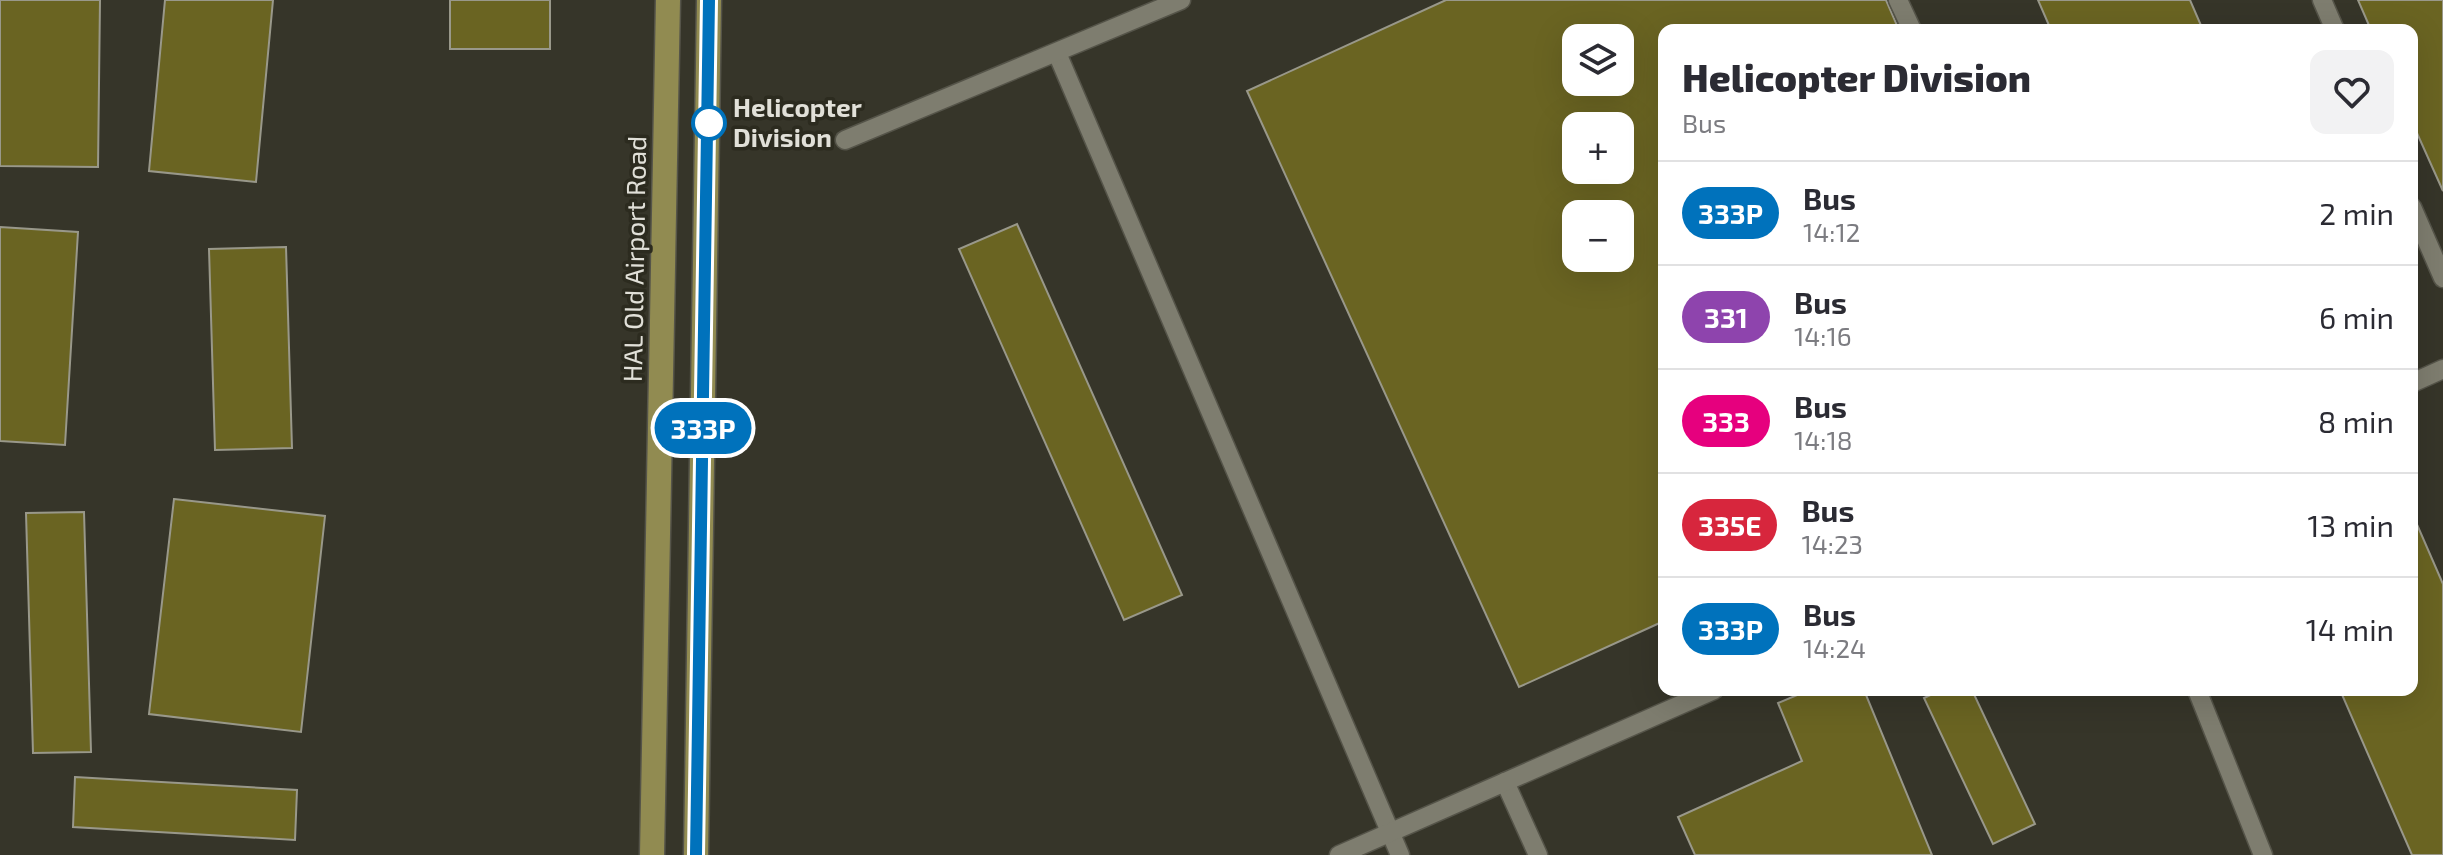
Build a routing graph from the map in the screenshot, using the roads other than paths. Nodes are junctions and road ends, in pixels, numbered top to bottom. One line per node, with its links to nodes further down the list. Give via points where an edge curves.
1 (668, 0): 18 (main road, HAL Old Airport Road)
2 (709, 0): 19 (main road)
3 (1181, 0): 8 (lane)
4 (1898, 0): 6 (lane)
5 (2322, 0): 7 (lane)
6 (1909, 24)
7 (2332, 24)
8 (1057, 53): 9 (lane); 17 (lane)
9 (845, 140)
10 (2418, 221): 11 (lane)
11 (2443, 278)
12 (2443, 369): 13 (lane)
13 (2418, 380)
14 (1700, 696): 16 (lane)
15 (2199, 696): 23 (lane)
16 (1505, 782): 17 (lane); 22 (lane)
17 (1390, 832): 20 (lane); 21 (lane)
18 (652, 855)
19 (696, 855)
20 (1339, 855)
21 (1400, 855)
22 (1538, 855)
23 (2263, 855)

